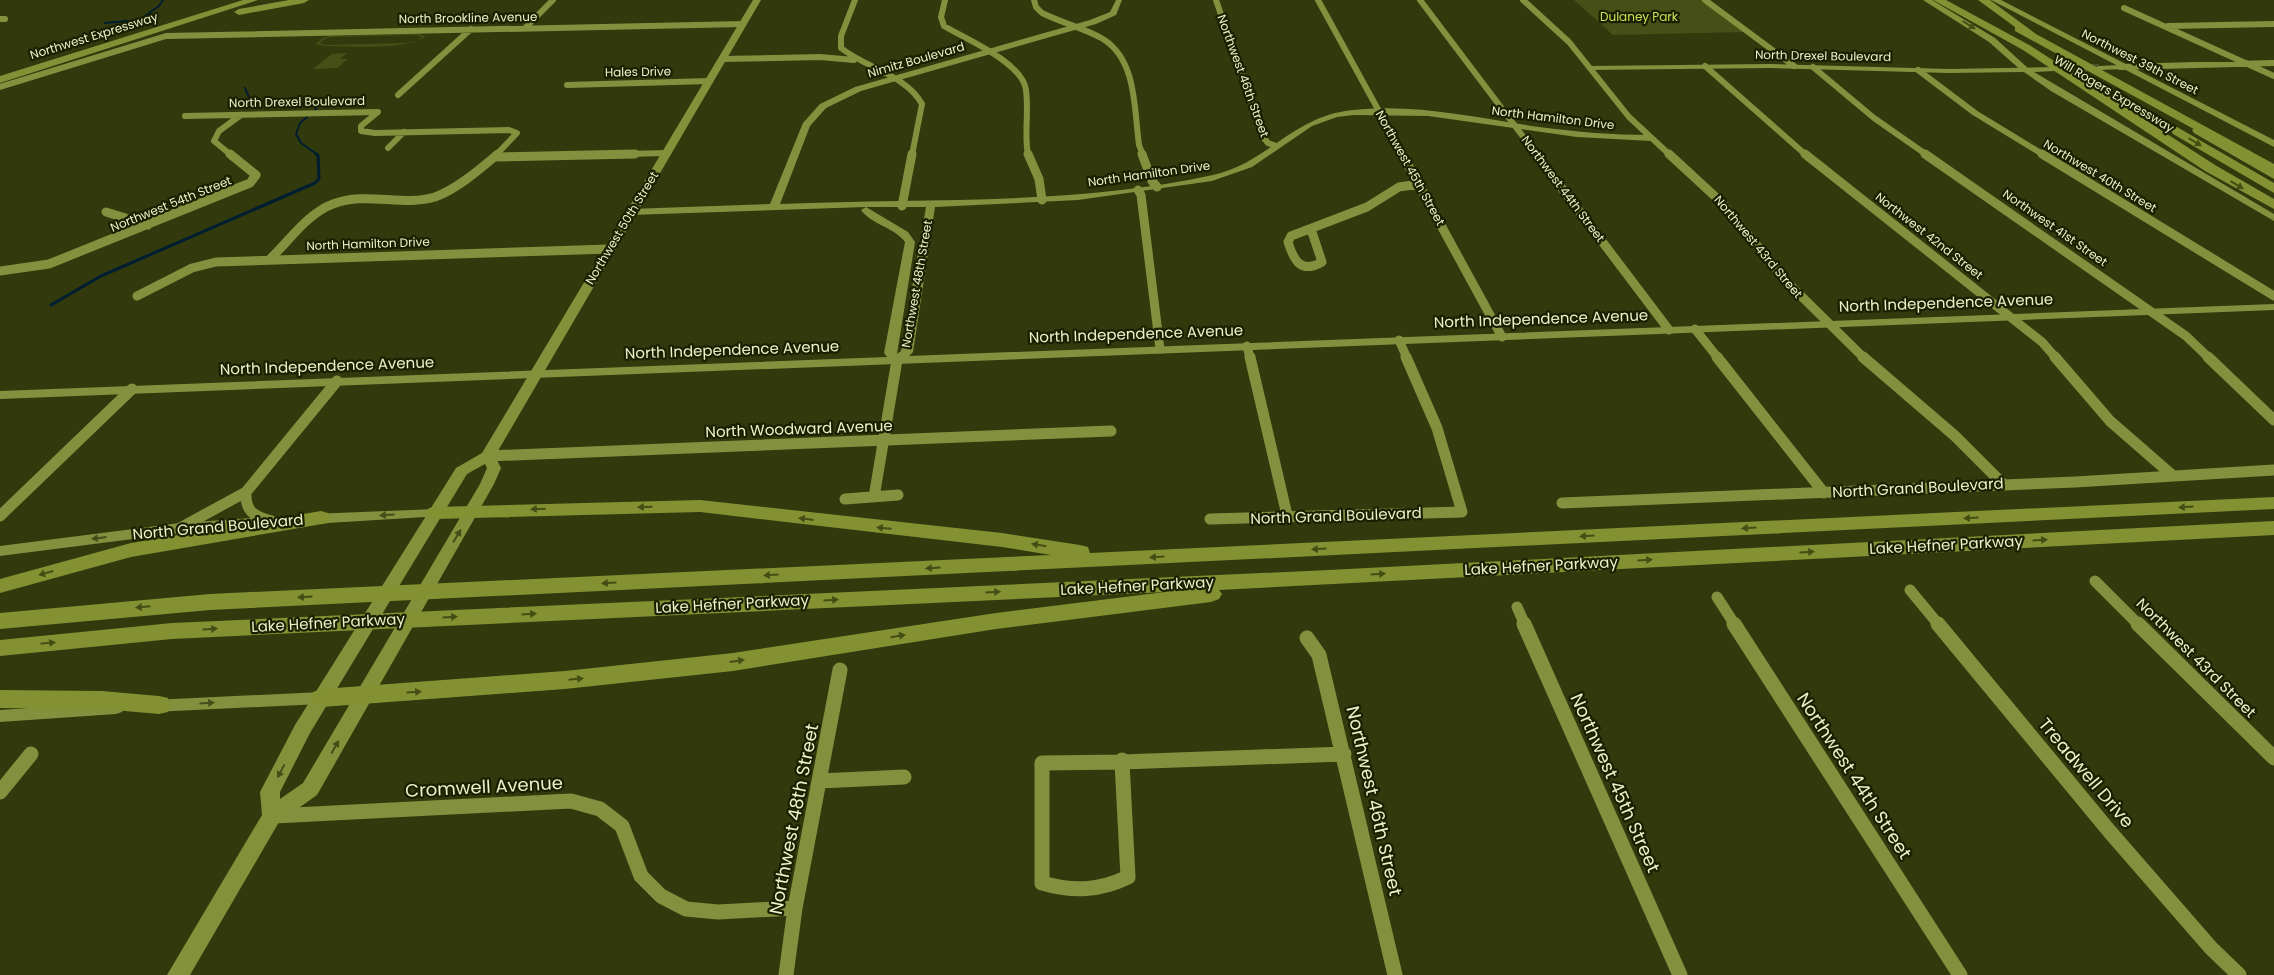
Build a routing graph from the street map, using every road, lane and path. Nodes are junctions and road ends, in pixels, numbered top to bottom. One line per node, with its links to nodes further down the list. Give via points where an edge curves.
1 (237, 0): 22 (highway, Northwest Expressway)
2 (253, 0): 25 (highway, Northwest Expressway)
3 (304, 0): 25 (highway)
4 (553, 0): 27 (street)
5 (757, 0): 23 (main road, Northwest 50th Street)
6 (855, 0): 31 (street)
7 (945, 0): 32 (street, via 941,20 944,26)
8 (1034, 0): 28 (street, via 1042,13)
9 (1120, 0): 28 (street, Nimitz Boulevard, via 1110,15)
10 (1216, 0): 65 (street, Northwest 46th Street, via 1263,137)
11 (1318, 0): 56 (street, Northwest 45th Street)
12 (1420, 0): 61 (street, Northwest 44th Street)
13 (1523, 0): 42 (street, Northwest 43rd Street, via 1561,33)
14 (1705, 0): 39 (street)
15 (1927, 0): 46 (main road, one-way to 46, via 1992,40)
16 (1938, 0): 60 (highway, via 2020,44)
17 (1953, 0): 47 (highway, Will Rogers Expressway)
18 (1995, 0): 41 (main road, Northwest 39th Street)
19 (1979, 2): 58 (highway, Will Rogers Expressway, via 2039,40)
20 (205, 3): 22 (highway)
21 (2124, 8): 26 (street)
22 (192, 14): 48 (highway, Northwest Expressway)
23 (744, 24): 27 (street, North Brookline Avenue); 34 (main road, Northwest 50th Street)
24 (2274, 24): 26 (street)
25 (176, 25): 51 (highway, Northwest Expressway)
26 (2165, 26): 37 (street)
27 (526, 28): 29 (street, North Brookline Avenue)
28 (1076, 28): 32 (street, Nimitz Boulevard); 72 (street, via 1108,44 1123,58 1128,68 1139,145)
29 (471, 29): 30 (street, North Brookline Avenue); 55 (street)
30 (194, 36): 54 (street, Northwest Expressway, via 158,38)
31 (839, 41): 33 (street, via 833,53); 35 (street, via 841,48)
32 (988, 52): 50 (street, Nimitz Boulevard); 75 (street, via 1011,66 1025,81 1026,145 1039,179)
33 (820, 56): 34 (street); 35 (street)
34 (722, 59): 52 (main road, Northwest 50th Street)
35 (858, 61): 50 (street)
36 (2274, 63): 37 (street)
37 (2247, 64): 41 (street); 49 (street)
38 (1705, 66): 39 (street, North Drexel Boulevard); 42 (street, North Drexel Boulevard); 94 (street, Northwest 42nd Street, via 1819,166)
39 (1794, 66): 40 (street, North Drexel Boulevard)
40 (1813, 67): 45 (street, North Drexel Boulevard); 93 (street, Northwest 41st Street, via 1874,118)
41 (2120, 67): 43 (street); 64 (main road, Northwest 39th Street)
42 (1590, 68): 63 (street, Northwest 43rd Street, via 1616,103)
43 (2099, 68)
44 (2055, 69): 46 (street, North Drexel Boulevard)
45 (1918, 70): 46 (street, North Drexel Boulevard); 91 (street, Northwest 40th Street, via 1974,113)
46 (2026, 70): 84 (street)
47 (2076, 71): 60 (highway); 73 (highway, Will Rogers Expressway, one-way to 73)
48 (0, 73)
49 (2274, 76)
50 (891, 78): 77 (street, via 916,93 922,104); 79 (street, Nimitz Boulevard, via 842,95 813,115)
51 (0, 80)
52 (710, 81): 53 (street, Hales Drive); 67 (main road, Northwest 50th Street)
53 (567, 85)
54 (0, 87)
55 (398, 95)
56 (1378, 111): 61 (street, North Hamilton Drive, via 1395,110); 65 (street, North Hamilton Drive, via 1340,113 1320,118 1304,125); 71 (street, Northwest 45th Street)
57 (241, 115): 59 (street, North Drexel Boulevard); 62 (street, North Drexel Boulevard, via 378,112 361,126 361,131); 85 (street, Northwest 54th Street, via 220,131 214,141 256,175 254,180)
58 (2174, 115): 69 (highway, Will Rogers Expressway); 70 (highway)
59 (185, 116)
60 (2138, 119): 78 (highway, one-way to 78)
61 (1515, 126): 63 (street, North Hamilton Drive, via 1611,138); 97 (street, Northwest 44th Street)
62 (404, 132): 66 (street); 68 (street, North Drexel Boulevard, via 515,131 517,136)
63 (1651, 138): 95 (street, Northwest 43rd Street, via 1720,201 1788,283)
64 (2271, 142)
65 (1276, 146): 72 (street, North Hamilton Drive, via 1232,172)
66 (388, 148)
67 (667, 153): 68 (street); 83 (main road, Northwest 50th Street)
68 (496, 157): 88 (street, via 435,197 352,200 330,204)
69 (2274, 169)
70 (2274, 175)
71 (1419, 184): 86 (street, via 1399,187 1367,206); 98 (street, Northwest 45th Street)
72 (1157, 187): 74 (street, North Hamilton Drive)
73 (2274, 189)
74 (1138, 190): 75 (street, North Hamilton Drive); 101 (street)
75 (1042, 200): 76 (street, North Hamilton Drive)
76 (931, 204): 77 (street, North Hamilton Drive); 102 (street, Northwest 48th Street, via 907,352)
77 (902, 206): 80 (street, North Hamilton Drive); 81 (street, North Hamilton Drive)
78 (2274, 206)
79 (773, 208): 80 (street, North Hamilton Drive); 83 (street, North Hamilton Drive)
80 (804, 209): 81 (street, North Hamilton Drive); 83 (street, North Hamilton Drive)
81 (866, 210): 102 (street, Northwest 48th Street, via 904,234 910,242 890,352)
82 (106, 212): 85 (street)
83 (629, 214): 87 (main road, Northwest 50th Street)
84 (2274, 218)
85 (148, 225): 89 (street, Northwest 54th Street, via 49,264)
86 (1311, 229): 86 (street, via 1289,239 1294,260 1310,267 1322,262)
87 (609, 249): 88 (street, North Hamilton Drive); 103 (main road, Northwest 50th Street)
88 (270, 259): 90 (street, North Hamilton Drive, via 203,264)
89 (0, 271)
90 (137, 296)
91 (2274, 296)
92 (2274, 306): 93 (street, North Independence Avenue)
93 (2150, 311): 94 (street, North Independence Avenue); 107 (street, Northwest 41st Street, via 2194,343)
94 (2011, 316): 95 (street, North Independence Avenue); 112 (street, Northwest 42nd Street, via 2052,352 2110,422)
95 (1827, 324): 96 (street, North Independence Avenue); 113 (street, Northwest 43rd Street, via 1955,436)
96 (1695, 329): 97 (street, North Independence Avenue); 115 (street)
97 (1669, 330): 98 (street, North Independence Avenue)
98 (1502, 337): 99 (street, North Independence Avenue)
99 (1399, 340): 100 (street, North Independence Avenue); 125 (street, North Grand Boulevard, via 1438,428 1462,512)
100 (1247, 346): 101 (street, North Independence Avenue); 125 (street)
101 (1160, 349): 102 (street, North Independence Avenue)
102 (897, 360): 103 (street, North Independence Avenue); 109 (street, Northwest 48th Street)
103 (536, 374): 104 (street, North Independence Avenue); 110 (main road, Northwest 50th Street)
104 (336, 381): 105 (street, North Independence Avenue); 114 (street)
105 (132, 389): 106 (street, North Independence Avenue); 126 (street)
106 (0, 394)
107 (2274, 420)
108 (1111, 431): 109 (street, North Woodward Avenue)
109 (884, 440): 110 (street, North Woodward Avenue); 118 (street, Northwest 48th Street)
110 (488, 456): 123 (main road, via 494,468); 124 (main road, via 461,471)
111 (2274, 470): 112 (street, North Grand Boulevard)
112 (2172, 476): 113 (street, North Grand Boulevard)
113 (2004, 484): 115 (street, North Grand Boulevard)
114 (246, 492): 129 (street, via 248,511 256,517); 130 (street)
115 (1824, 493): 120 (street, North Grand Boulevard)
116 (898, 495): 118 (street)
117 (2274, 496): 122 (highway)
118 (874, 497): 119 (street)
119 (845, 499)
120 (1562, 503)
121 (2274, 503): 122 (highway, Lake Hefner Parkway)
122 (2235, 505): 133 (highway, Lake Hefner Parkway, one-way to 133)
123 (472, 511): 124 (highway); 133 (highway, one-way to 123, via 1002,540 700,506); 144 (main road, one-way to 123)
124 (436, 513): 127 (street, North Grand Boulevard, one-way to 127); 145 (main road)
125 (1287, 515): 128 (street, North Grand Boulevard)
126 (0, 516)
127 (321, 518): 129 (street, North Grand Boulevard); 136 (highway, one-way to 136, via 131,550)
128 (1210, 519)
129 (275, 522): 130 (street, North Grand Boulevard)
130 (180, 528): 132 (street, North Grand Boulevard, one-way to 132)
131 (2274, 528): 134 (highway, Lake Hefner Parkway, one-way to 131)
132 (0, 551)
133 (1122, 559): 140 (highway, Lake Hefner Parkway, one-way to 140, via 210,602)
134 (1329, 577): 142 (highway, Lake Hefner Parkway, one-way to 134, via 172,631); 144 (highway, one-way to 134, via 565,680 733,662 1013,618)
135 (2095, 581): 151 (street, Northwest 43rd Street)
136 (0, 586)
137 (1910, 590): 163 (street, Treadwell Drive, via 2110,832 2211,948)
138 (1717, 597): 162 (street, Northwest 44th Street)
139 (1517, 606): 161 (street, Northwest 45th Street)
140 (0, 621)
141 (1307, 638): 150 (street, Northwest 46th Street, via 1319,655)
142 (0, 648)
143 (840, 670): 154 (street, Northwest 48th Street)
144 (365, 695): 145 (highway); 156 (main road, one-way to 144, via 310,789)
145 (322, 698): 147 (street, one-way to 145); 156 (main road, one-way to 156, via 270,792)
146 (0, 699): 147 (highway, via 102,700)
147 (159, 705): 148 (street)
148 (0, 716)
149 (31, 754): 155 (street)
150 (1344, 754): 152 (street, via 1197,761); 160 (street, Northwest 46th Street)
151 (2274, 758)
152 (1122, 760): 152 (street, via 1042,763 1042,883 1062,890 1107,888 1128,878)
153 (904, 777): 154 (street)
154 (820, 781): 157 (street, Northwest 48th Street)
155 (0, 792)
156 (272, 816): 157 (street, Cromwell Avenue, via 571,800 600,809 622,826 641,876 661,896 686,909 718,912); 158 (main road)
157 (796, 908): 159 (street, Northwest 48th Street)
158 (178, 975)
159 (786, 975)
160 (1395, 975)
161 (1680, 975)
162 (1960, 975)
163 (2239, 975)

